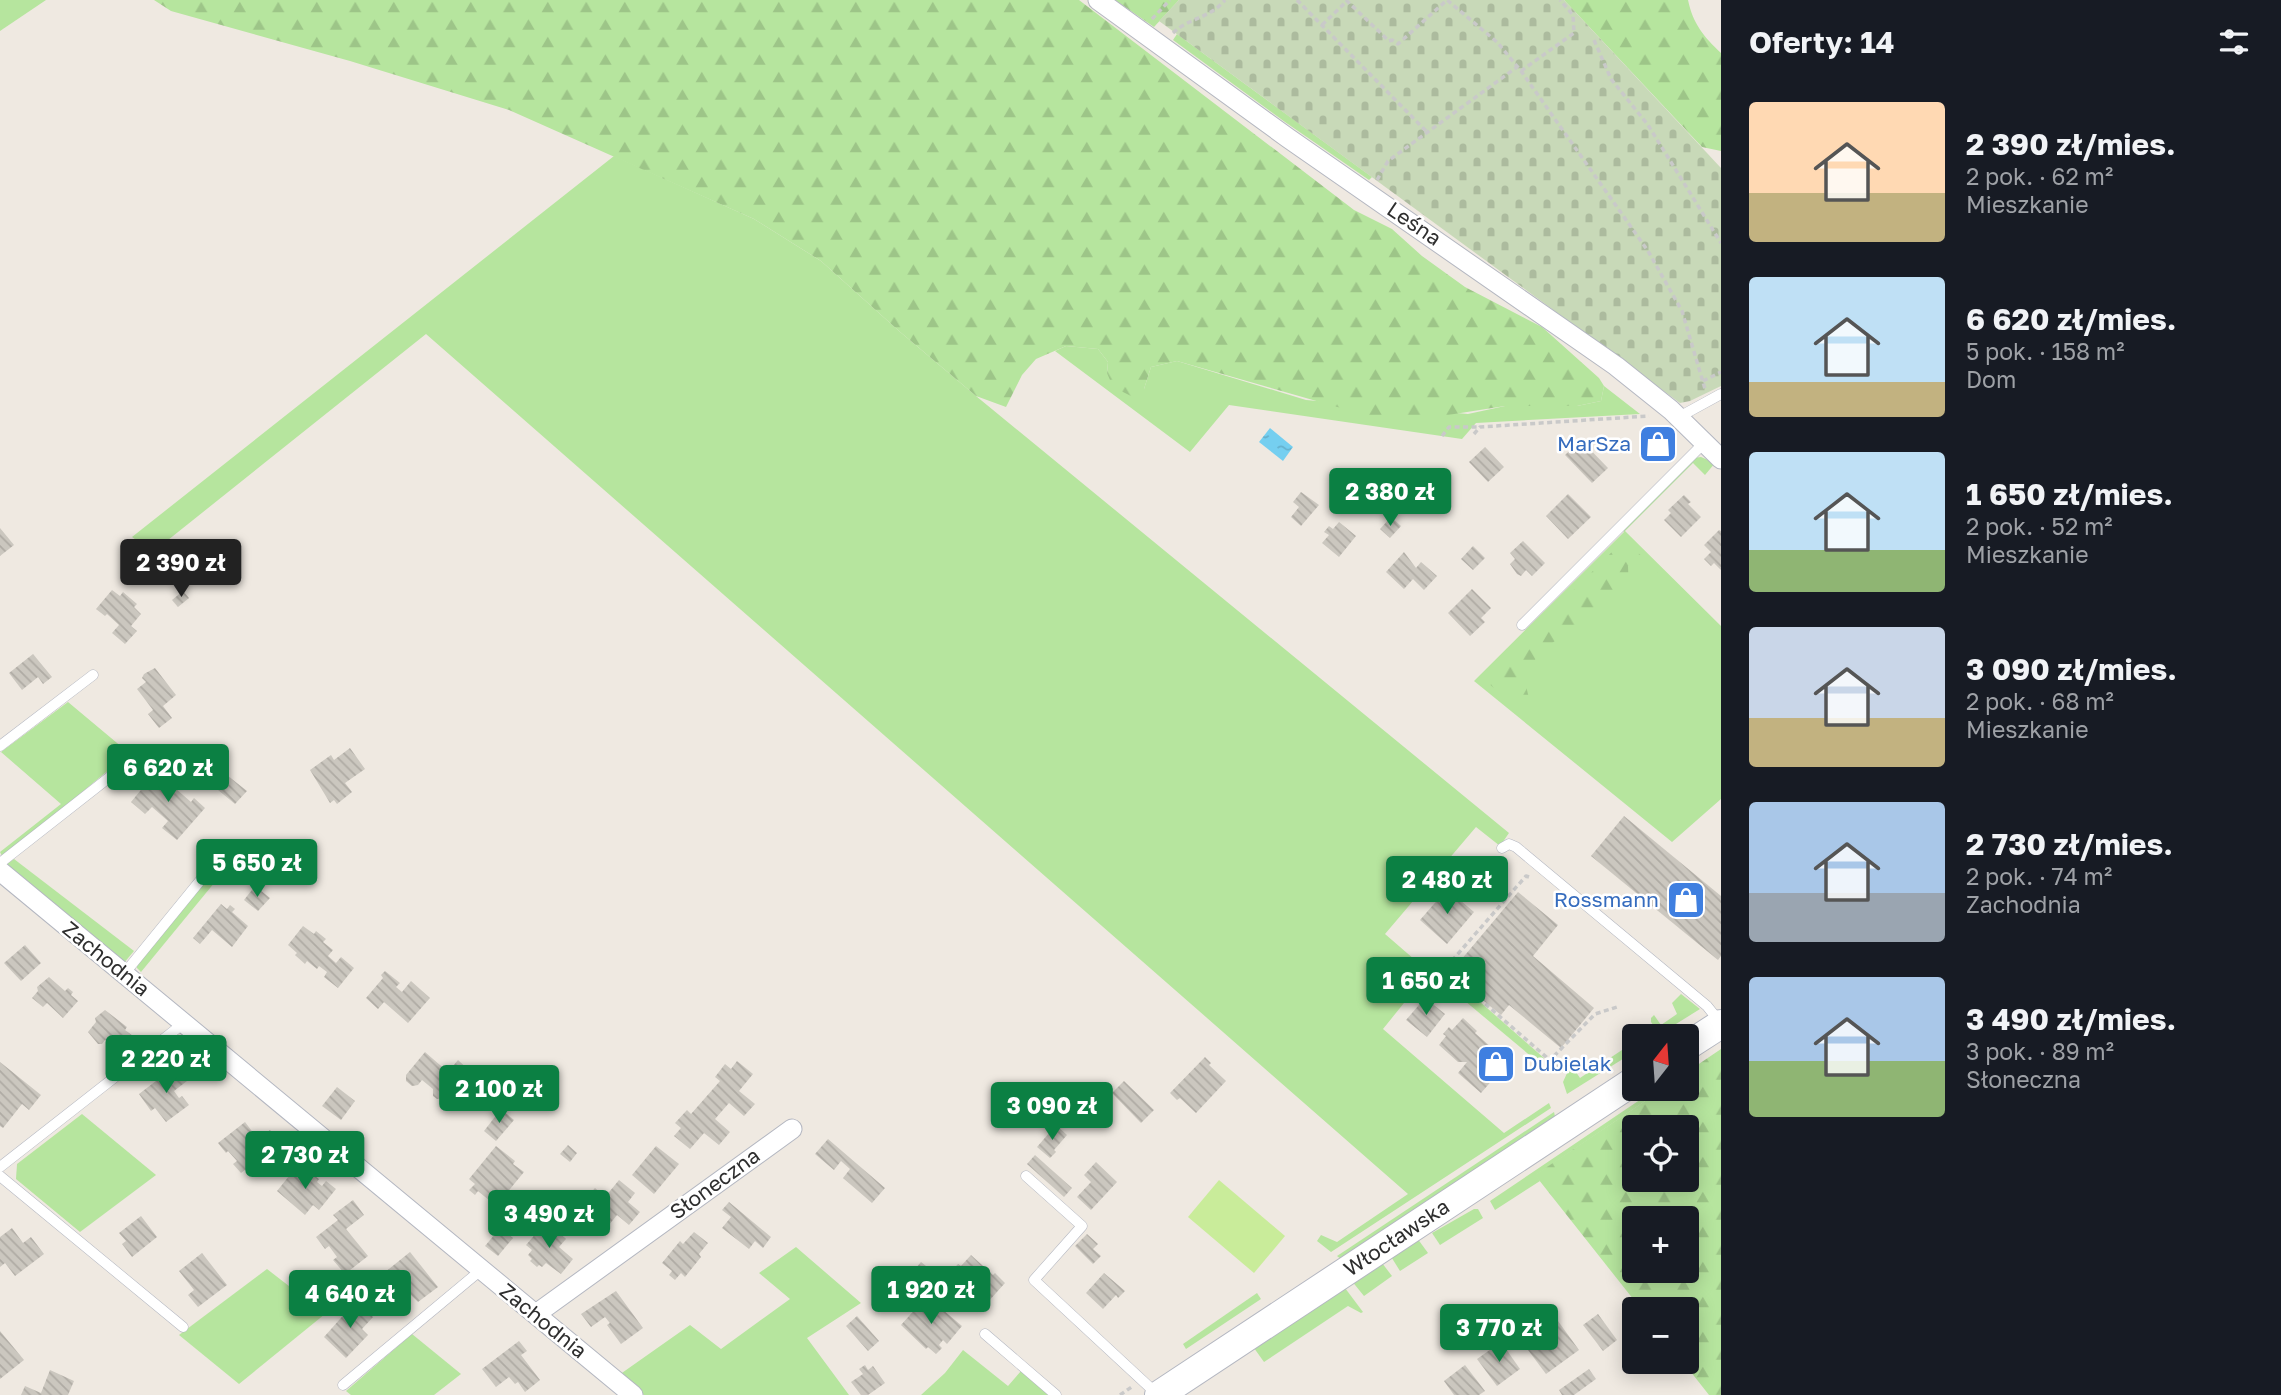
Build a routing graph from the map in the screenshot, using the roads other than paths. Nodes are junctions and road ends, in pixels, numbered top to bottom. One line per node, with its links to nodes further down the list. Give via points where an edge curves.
1 (1098, 0): 3 (street, Leśna, via 1288,138 1557,323)
2 (1721, 394): 3 (lane)
3 (1677, 416): 4 (street, Leśna)
4 (1705, 442): 5 (street, Leśna); 6 (lane)
5 (1721, 459)
6 (1522, 625)
7 (93, 675): 8 (lane)
8 (0, 746)
9 (139, 754): 12 (lane)
10 (1502, 848): 16 (lane, via 1516,847 1707,1006)
11 (226, 849): 14 (lane)
12 (0, 863)
13 (0, 871): 14 (street, Zachodnia)
14 (124, 974): 15 (street, Zachodnia)
15 (184, 1023): 20 (lane); 23 (street, Zachodnia)
16 (1721, 1024): 17 (main road)
17 (1699, 1038)
18 (1622, 1089): 30 (main road, Włocławska)
19 (792, 1129): 24 (street, Słoneczna)
20 (0, 1167)
21 (0, 1176): 25 (lane)
22 (1026, 1177): 30 (lane, via 1082,1226 1034,1280)
23 (481, 1270): 24 (street, Zachodnia); 27 (lane)
24 (536, 1314): 28 (street, Zachodnia)
25 (183, 1327)
26 (985, 1334): 29 (lane)
27 (343, 1385)
28 (634, 1395)
29 (1056, 1395)
30 (1158, 1395)

